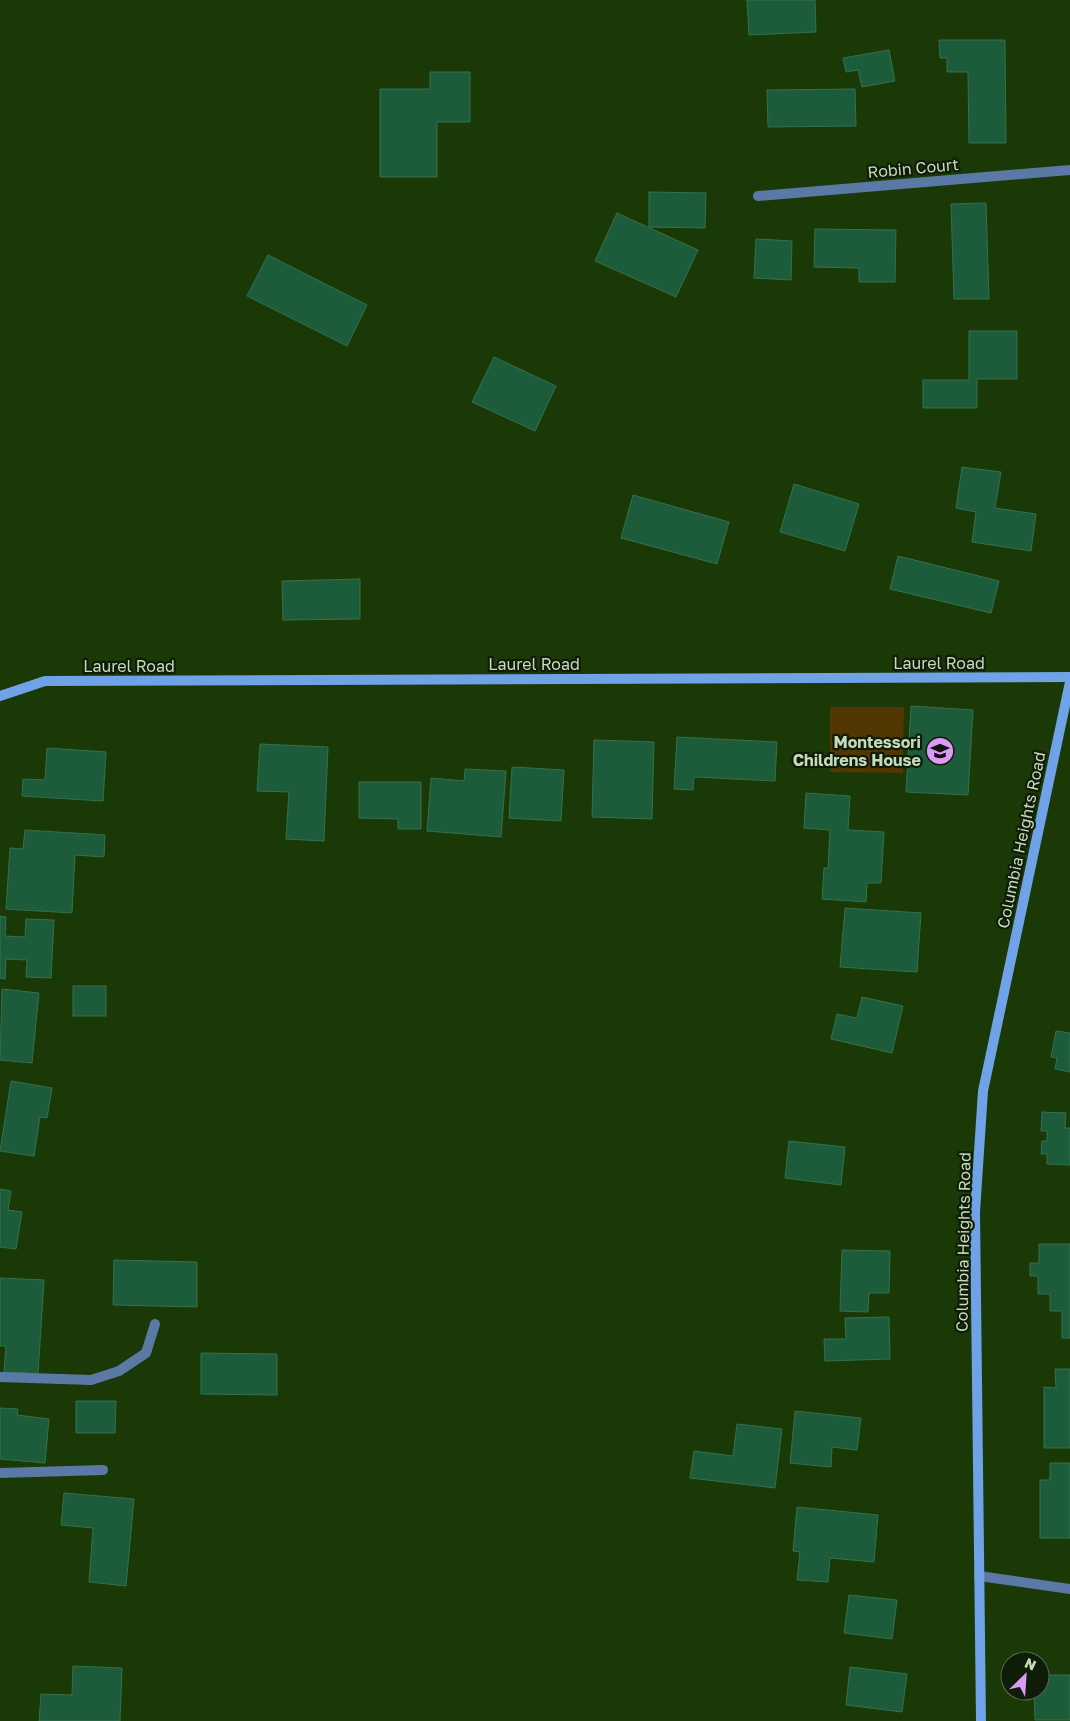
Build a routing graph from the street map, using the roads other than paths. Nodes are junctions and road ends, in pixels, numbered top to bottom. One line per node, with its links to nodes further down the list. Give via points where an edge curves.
1 (1070, 170): 2 (street, Robin Court)
2 (758, 196)
3 (1070, 677): 5 (street, Laurel Road, via 45,681)
4 (1070, 682): 6 (street, Columbia Heights Road)
5 (0, 696)
6 (1069, 696): 11 (street, Columbia Heights Road, via 983,1091 975,1212)
7 (155, 1324): 8 (street, via 146,1353 119,1371 91,1380)
8 (0, 1377)
9 (103, 1470): 10 (street)
10 (0, 1473)
11 (979, 1576): 12 (street); 13 (street, Columbia Heights Road)
12 (1070, 1588)
13 (981, 1721)

